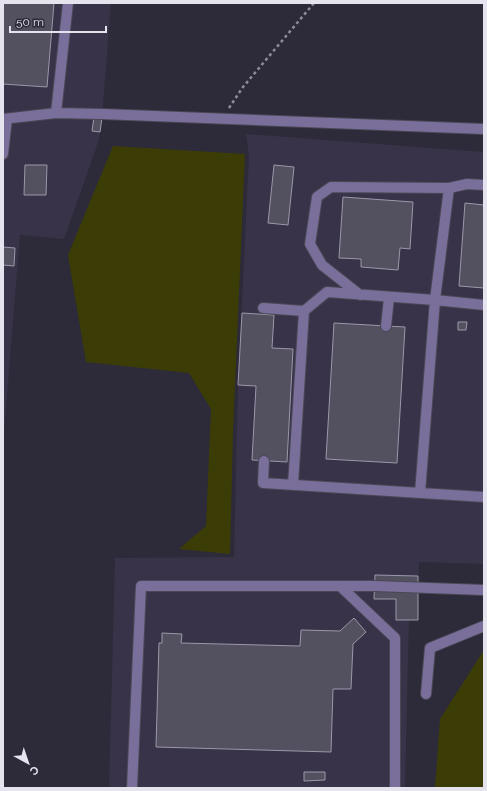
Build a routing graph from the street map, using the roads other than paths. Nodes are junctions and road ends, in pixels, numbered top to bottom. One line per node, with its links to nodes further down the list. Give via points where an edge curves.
1 (68, 3): 2 (lane)
2 (56, 113): 3 (lane); 4 (lane)
3 (5, 119): 5 (lane)
4 (484, 129)
5 (3, 154)
6 (484, 185): 7 (lane, via 467,184)
7 (449, 188): 8 (lane, via 331,187 317,197 310,244 322,265); 10 (lane)
8 (360, 295): 9 (lane); 13 (lane, via 327,292)
9 (389, 298): 10 (lane); 14 (lane)
10 (435, 300): 11 (lane); 17 (lane)
11 (484, 305)
12 (263, 308): 13 (lane)
13 (304, 311): 16 (lane)
14 (386, 326)
15 (264, 461): 16 (lane, via 263,483)
16 (292, 485): 17 (lane)
17 (420, 493): 18 (lane)
18 (484, 497)
19 (340, 586): 20 (lane); 23 (lane, via 141,586); 24 (lane, via 395,638)
20 (484, 590)
21 (484, 626): 22 (lane, via 430,648)
22 (426, 694)
23 (132, 788)
24 (395, 788)

